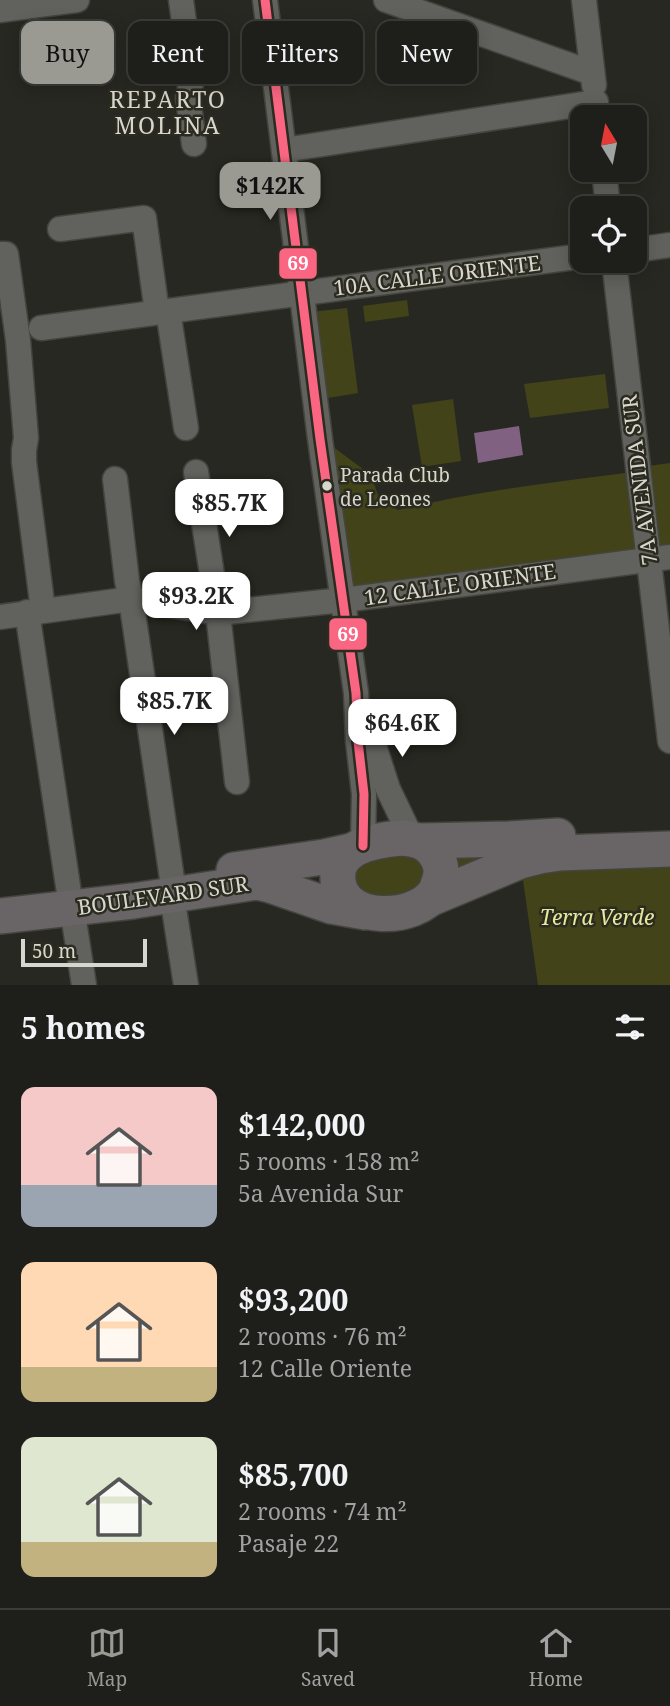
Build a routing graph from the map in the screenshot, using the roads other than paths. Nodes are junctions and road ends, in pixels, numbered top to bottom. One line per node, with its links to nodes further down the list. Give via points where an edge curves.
1 (77, 0): 6 (street)
2 (181, 0): 10 (street, via 192,79 188,97)
3 (265, 0): 11 (street)
4 (386, 0): 7 (street)
5 (584, 0): 7 (street)
6 (0, 10)
7 (593, 73): 8 (street)
8 (596, 105)
9 (570, 113): 11 (street)
10 (194, 144)
11 (284, 150): 18 (street)
12 (60, 229): 19 (street, via 144,218)
13 (670, 245): 14 (street)
14 (647, 248)
15 (3, 254): 21 (street)
16 (570, 258): 18 (street, 10A CALLE ORIENTE)
17 (615, 273): 25 (street, 7A AVENIDA SUR, via 645,527)
18 (302, 293): 19 (street, 10A CALLE ORIENTE); 27 (street)
19 (162, 312): 20 (street, 10A CALLE ORIENTE); 22 (street)
20 (41, 328)
21 (9, 342): 28 (street, via 26,438)
22 (186, 428)
23 (196, 472): 29 (street)
24 (115, 479): 26 (street)
25 (659, 559): 27 (street, 12 CALLE ORIENTE); 32 (street, 7A AVENIDA SUR)
26 (131, 600): 28 (street, 12 CALLE ORIENTE); 29 (street, 12 CALLE ORIENTE); 38 (street)
27 (343, 600): 29 (street, 12 CALLE ORIENTE); 31 (street)
28 (35, 611): 30 (street, 12 CALLE ORIENTE); 41 (street)
29 (218, 613): 33 (street)
30 (0, 617)
31 (356, 694): 35 (street, via 388,789); 36 (street, via 364,794)
32 (670, 741)
33 (237, 782)
34 (670, 832): 35 (highway)
35 (417, 840): 36 (highway, via 380,839); 39 (highway, via 429,846 440,863 442,873)
36 (357, 848): 38 (highway, BOULEVARD SUR); 42 (highway, via 342,859 338,884 342,895)
37 (670, 849): 39 (highway, via 541,856)
38 (172, 887): 41 (highway, BOULEVARD SUR); 42 (highway, BOULEVARD SUR, via 257,882); 45 (street)
39 (429, 899): 42 (highway, via 401,912)
40 (0, 900): 41 (highway, BOULEVARD SUR)
41 (71, 900): 43 (highway, BOULEVARD SUR); 44 (street)
42 (365, 912)
43 (0, 916)
44 (84, 985)
45 (186, 985)

